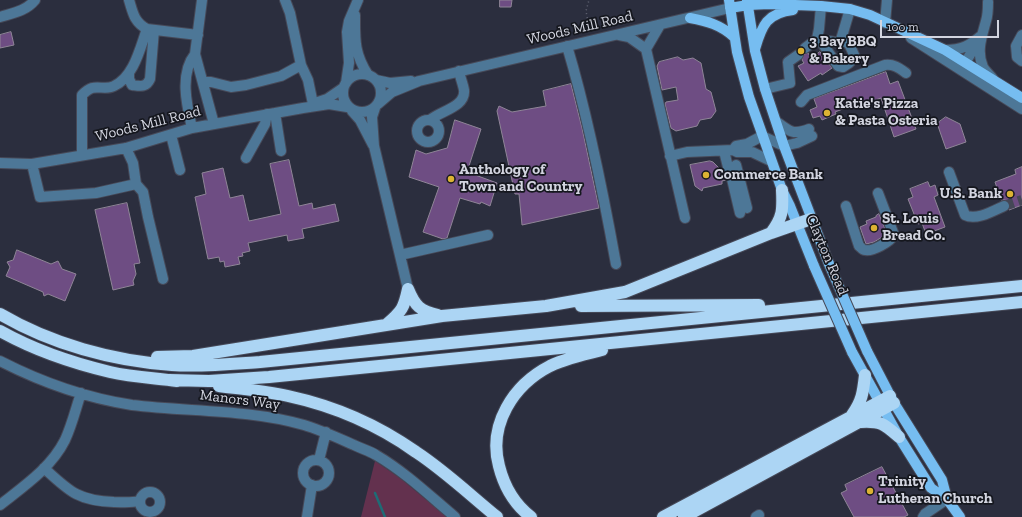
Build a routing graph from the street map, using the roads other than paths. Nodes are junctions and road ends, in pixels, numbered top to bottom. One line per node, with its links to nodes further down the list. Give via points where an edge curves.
1 (35, 0): 16 (street, via 19,12)
2 (129, 0): 21 (street, via 135,20 141,26)
3 (202, 0): 22 (street)
4 (285, 0): 35 (street)
5 (782, 0): 13 (main road)
6 (805, 0): 14 (main road)
7 (887, 0): 18 (street)
8 (747, 2): 11 (main road, Woods Mill Road); 13 (main road, Woods Mill Road); 32 (main road, Clayton Road)
9 (988, 2): 24 (street, via 987,20)
10 (356, 4): 40 (street, via 357,54); 44 (street, via 347,32 349,63)
11 (730, 4): 17 (street, Woods Mill Road); 26 (main road, Clayton Road)
12 (834, 4): 14 (main road); 15 (main road)
13 (795, 5): 14 (main road, Woods Mill Road)
14 (821, 6): 28 (street); 32 (main road, via 781,11 774,15 763,26)
15 (850, 10): 18 (main road, via 870,15); 27 (street)
16 (0, 16)
17 (690, 18): 19 (street, Woods Mill Road); 26 (main road, via 716,24)
18 (885, 23): 20 (main road)
19 (660, 25): 23 (street, Woods Mill Road); 30 (street)
20 (896, 28): 31 (main road); 36 (street)
21 (151, 29): 22 (street); 38 (street); 38 (street, via 148,84 132,85)
22 (198, 35): 33 (street)
23 (617, 35): 29 (street, Woods Mill Road); 30 (street, via 629,37)
24 (982, 35): 31 (street, via 963,48); 36 (street); 41 (street, via 981,57 984,67)
25 (1022, 35): 34 (street, via 1016,46 1017,57)
26 (734, 36): 58 (main road, Clayton Road, via 744,80)
27 (842, 36): 28 (street, via 840,43); 28 (street, via 855,57 843,67 838,66)
28 (818, 39): 45 (street, via 788,62 790,83)
29 (567, 46): 37 (street, Woods Mill Road); 84 (street, via 589,133)
30 (646, 49): 65 (street)
31 (945, 50): 36 (main road)
32 (755, 51): 45 (main road, Clayton Road)
33 (195, 54): 43 (street); 56 (street, via 190,61 185,87 185,101)
34 (1022, 61)
35 (301, 65): 43 (street, via 281,76 246,85 231,87); 48 (street, via 308,80)
36 (963, 66): 41 (main road); 51 (street)
37 (459, 71): 42 (street, Woods Mill Road); 53 (street, via 464,91 463,98 459,104)
38 (129, 73): 64 (street, via 113,87 91,88 82,95)
39 (906, 73): 47 (street, via 891,64 885,65 807,95)
40 (372, 78): 42 (street, Woods Mill Road, via 390,83); 44 (street, via 363,74 353,76); 49 (street, via 381,89)
41 (993, 79): 46 (main road)
42 (418, 81): 49 (street, Woods Mill Road, via 392,92)
43 (203, 82): 55 (street)
44 (344, 85): 48 (street, Woods Mill Road, via 327,99); 50 (street, via 343,98)
45 (765, 89): 54 (main road, Clayton Road)
46 (1022, 98)
47 (801, 102)
48 (308, 106): 50 (street, Woods Mill Road, via 329,104); 52 (street, Woods Mill Road)
49 (376, 106): 50 (street, via 366,113); 59 (street, via 372,117)
50 (349, 108): 59 (street, via 360,120)
51 (1022, 109)
52 (271, 113): 55 (street, Woods Mill Road); 63 (street); 66 (street)
53 (430, 120)
54 (777, 122): 60 (main road, Clayton Road); 60 (street, via 788,131 810,133 796,143)
55 (214, 124): 56 (street, Woods Mill Road)
56 (192, 128): 57 (street, Woods Mill Road)
57 (171, 134): 61 (street, Woods Mill Road); 70 (street)
58 (762, 136): 60 (street); 62 (street); 67 (main road, Clayton Road)
59 (374, 146): 83 (street)
60 (784, 146): 79 (main road, Clayton Road)
61 (126, 148): 64 (street, Woods Mill Road); 73 (street, via 133,162)
62 (729, 150): 65 (street, via 687,152); 67 (street, via 752,152); 71 (street)
63 (281, 151)
64 (82, 155): 69 (street, Woods Mill Road)
65 (670, 156): 78 (street)
66 (246, 158)
67 (771, 161): 74 (main road, Clayton Road)
68 (0, 163): 69 (street, Woods Mill Road)
69 (32, 164): 73 (street, via 40,197 96,193)
70 (180, 170)
71 (732, 172): 71 (street, via 743,211)
72 (949, 172): 77 (street, via 965,215 975,218)
73 (136, 184): 85 (street, via 143,192)
74 (782, 190): 80 (main road, Clayton Road); 81 (highway, via 783,205 779,222)
75 (878, 193): 76 (street, via 894,235 883,245 869,250 859,246)
76 (846, 206)
77 (1004, 206)
78 (685, 218)
79 (811, 219): 80 (highway); 101 (main road, Clayton Road, bridge)
80 (797, 225): 81 (highway); 98 (main road, Clayton Road, bridge)
81 (771, 233): 90 (highway, via 625,292)
82 (488, 235): 83 (street)
83 (400, 255): 87 (street)
84 (616, 264)
85 (163, 279)
86 (1022, 286): 89 (highway)
87 (408, 289): 92 (highway, via 418,307); 93 (highway, via 399,314)
88 (1022, 302): 95 (highway)
89 (856, 303): 90 (highway); 96 (highway, via 230,364 172,365)
90 (546, 306): 92 (highway)
91 (0, 314): 96 (highway, via 58,340)
92 (442, 316): 93 (highway)
93 (387, 324): 96 (highway, via 193,356)
94 (0, 332): 99 (highway, via 34,348 82,365)
95 (644, 339): 99 (highway, via 269,377 209,381); 114 (highway, via 584,354 550,366 524,385 513,397 499,427 497,459 507,489)
96 (113, 356)
97 (0, 362): 100 (street, Manors Way, via 30,376)
98 (865, 376): 101 (main road, Clayton Road); 102 (highway)
99 (169, 380): 113 (highway, via 289,396 350,415 395,437 417,452)
100 (81, 393): 103 (street, Manors Way, via 133,405 267,417); 106 (street, via 65,439)
101 (887, 402): 102 (highway); 104 (main road, Clayton Road); 108 (main road, Clayton Road, via 942,480)
102 (856, 419): 104 (highway, via 883,424); 115 (highway); 116 (highway)
103 (326, 432): 105 (street); 112 (street, Manors Way, via 390,464)
104 (899, 437): 108 (main road, Clayton Road, via 931,488)
105 (319, 460): 107 (street, via 306,463 303,470 304,479); 107 (street, via 328,468 328,478 321,485)
106 (44, 468): 109 (street, via 82,498 98,502); 110 (street)
107 (312, 485): 111 (street)
108 (947, 499): 117 (street); 118 (main road, Clayton Road)
109 (139, 501)
110 (0, 505)
111 (307, 517)
112 (456, 517)
113 (497, 517)
114 (530, 517)
115 (663, 517)
116 (684, 517)
117 (923, 517)
118 (960, 517)

